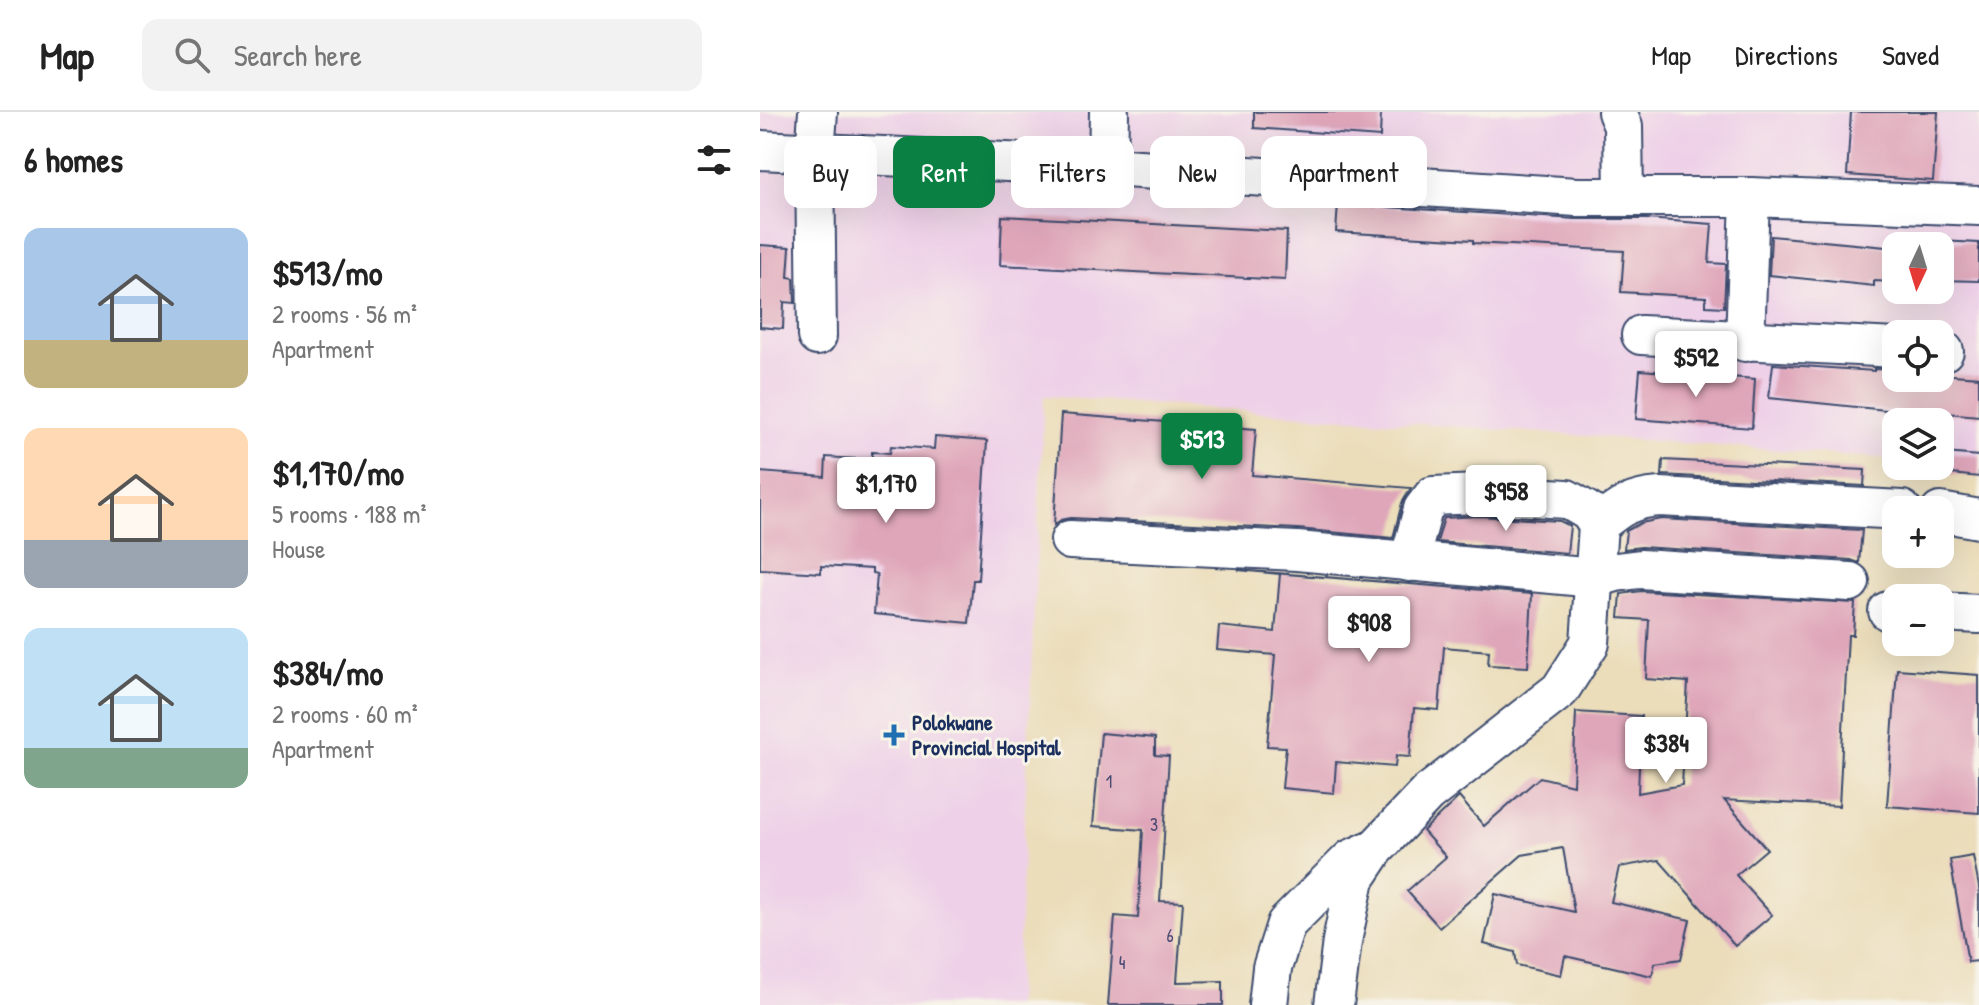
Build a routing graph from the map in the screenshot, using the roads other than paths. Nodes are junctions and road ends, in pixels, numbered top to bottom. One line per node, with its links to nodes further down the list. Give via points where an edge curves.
1 (818, 112): 4 (lane)
2 (1109, 112): 5 (lane)
3 (1617, 112): 11 (lane, via 1623,126)
4 (816, 136)
5 (1109, 136)
6 (760, 150): 7 (lane)
7 (784, 152)
8 (877, 157): 9 (lane)
9 (1011, 163)
10 (1134, 169): 11 (lane)
11 (1624, 197): 12 (lane)
12 (1750, 197): 13 (lane); 17 (lane)
13 (1979, 206)
14 (816, 208): 16 (lane)
15 (1641, 335): 17 (lane)
16 (817, 336)
17 (1745, 342): 18 (lane)
18 (1882, 347)
19 (1882, 509): 22 (lane, via 1660,497 1638,499)
20 (1954, 515): 21 (lane)
21 (1979, 519)
22 (1598, 525): 24 (lane, via 1589,512 1567,499 1433,496 1423,509); 25 (lane)
23 (1070, 540): 24 (lane)
24 (1409, 562): 25 (lane)
25 (1595, 578): 26 (lane, via 1640,569); 29 (lane, via 1590,643 1560,690 1427,794)
26 (1850, 582)
27 (1954, 613): 28 (lane)
28 (1979, 614)
29 (1375, 849): 30 (lane, via 1351,859 1286,924 1272,968); 31 (lane, via 1355,879)
30 (1268, 1005)
31 (1334, 1005)

